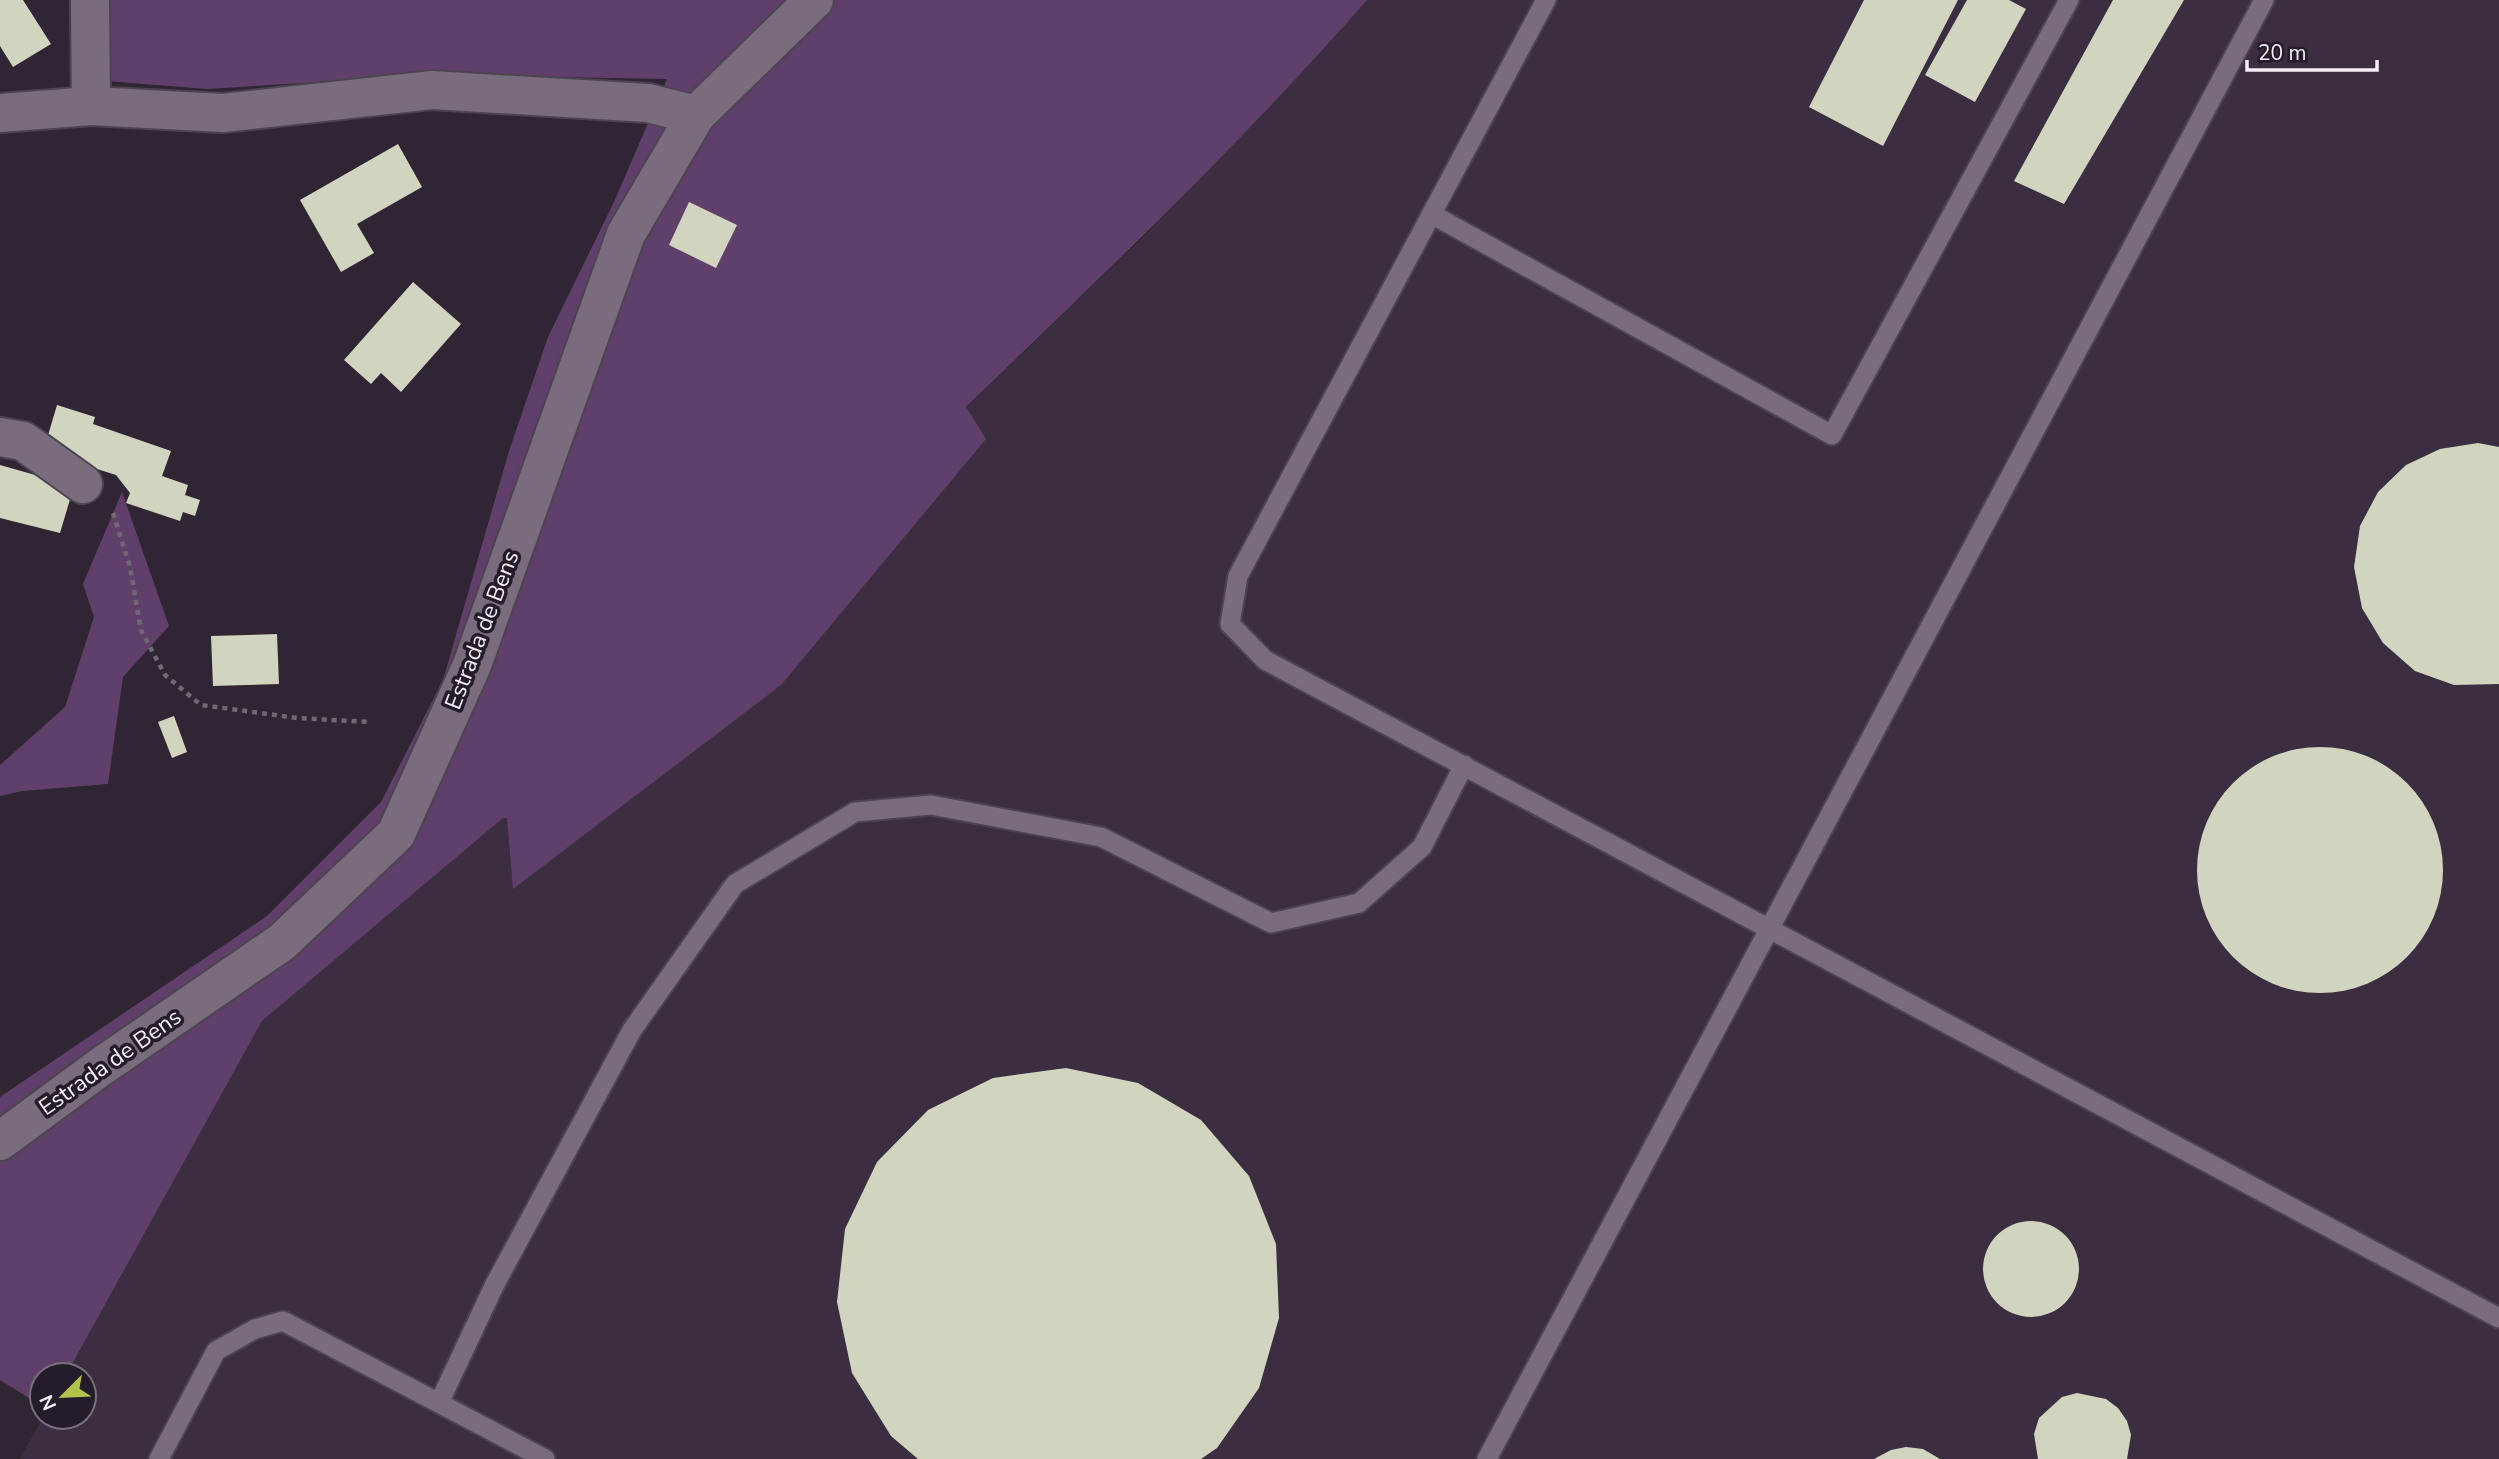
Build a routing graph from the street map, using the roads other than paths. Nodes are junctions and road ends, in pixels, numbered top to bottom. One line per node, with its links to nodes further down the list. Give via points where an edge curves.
1 (89, 0): 6 (street)
2 (814, 0): 8 (street, Estrada de Bens)
3 (1546, 0): 9 (lane)
4 (2069, 0): 9 (lane, via 1832,435)
5 (2264, 0): 13 (lane)
6 (91, 106): 7 (street); 8 (street, via 223,113 432,90 648,103)
7 (0, 113)
8 (696, 115): 14 (street, Estrada de Bens, via 626,234 472,665 396,834 282,942)
9 (1433, 215): 12 (lane, via 1238,576 1230,624 1265,660)
10 (0, 437): 11 (street, via 23,441)
11 (83, 484)
12 (1464, 765): 13 (lane); 16 (lane, via 1422,847 1359,903 1271,923 1101,837 931,805 855,812 735,884 632,1030 495,1284)
13 (1769, 929): 15 (lane); 19 (lane)
14 (0, 1141)
15 (2499, 1318)
16 (439, 1403): 17 (lane, via 283,1321 255,1329 216,1351); 18 (lane)
17 (159, 1459)
18 (545, 1459)
19 (1487, 1459)

